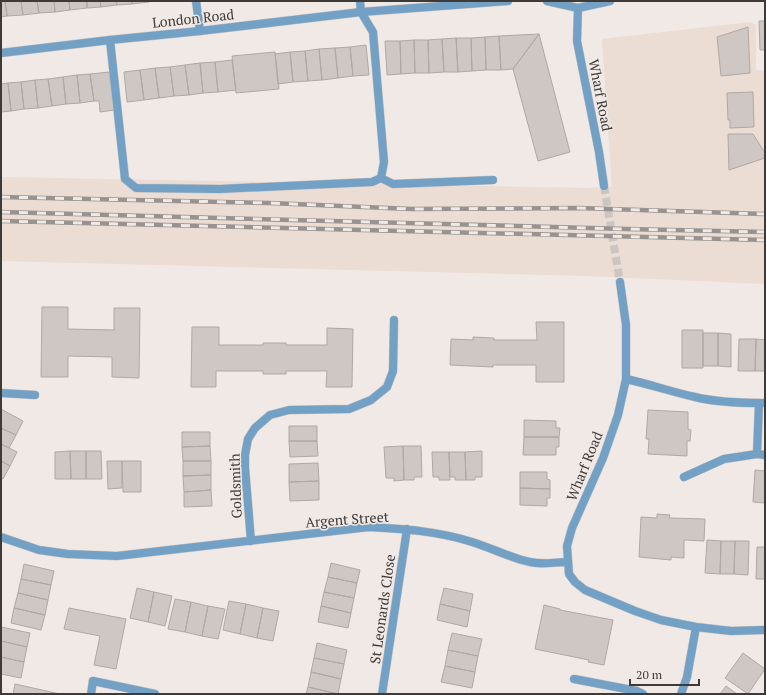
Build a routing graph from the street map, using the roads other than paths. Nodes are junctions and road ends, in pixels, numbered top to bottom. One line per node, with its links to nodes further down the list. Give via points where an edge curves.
1 (196, 1): 8 (street)
2 (360, 1): 7 (street)
3 (508, 1): 7 (street, London Road)
4 (547, 1): 6 (street)
5 (610, 1): 6 (street)
6 (578, 8): 13 (street, Wharf Road, via 577,41)
7 (361, 12): 8 (street, London Road); 11 (street, via 373,32 384,162)
8 (200, 32): 9 (street, London Road)
9 (110, 40): 10 (street, London Road); 11 (street, via 125,179 136,188 356,183 372,182)
10 (1, 53)
11 (381, 178): 12 (street, via 393,184)
12 (493, 180)
13 (604, 186)
14 (620, 282): 16 (street, Wharf Road, via 626,325)
15 (394, 320): 24 (street, Goldsmith, via 393,371 387,387 371,400 349,409 290,410 270,415 255,428 248,439 244,456)
16 (626, 379): 19 (street, via 695,398 735,403); 25 (street, Wharf Road, via 618,416 572,528 567,546)
17 (1, 393): 18 (street)
18 (36, 395)
19 (762, 403): 20 (street)
20 (761, 454): 21 (street, via 724,458)
21 (684, 477)
22 (406, 529): 24 (street, Argent Street, via 369,527); 25 (street, Argent Street, via 472,542 532,563); 31 (street, St Leonards Close)
23 (1, 538): 24 (street, Argent Street, via 39,550 117,556)
24 (251, 541)
25 (567, 562): 26 (street, via 569,574 585,590 661,620)
26 (696, 627): 27 (street, via 732,631); 33 (street, via 688,677)
27 (765, 630)
28 (574, 679): 32 (street)
29 (91, 694): 30 (street, via 94,681)
30 (155, 694)
31 (382, 694)
32 (643, 694)
33 (681, 694)

